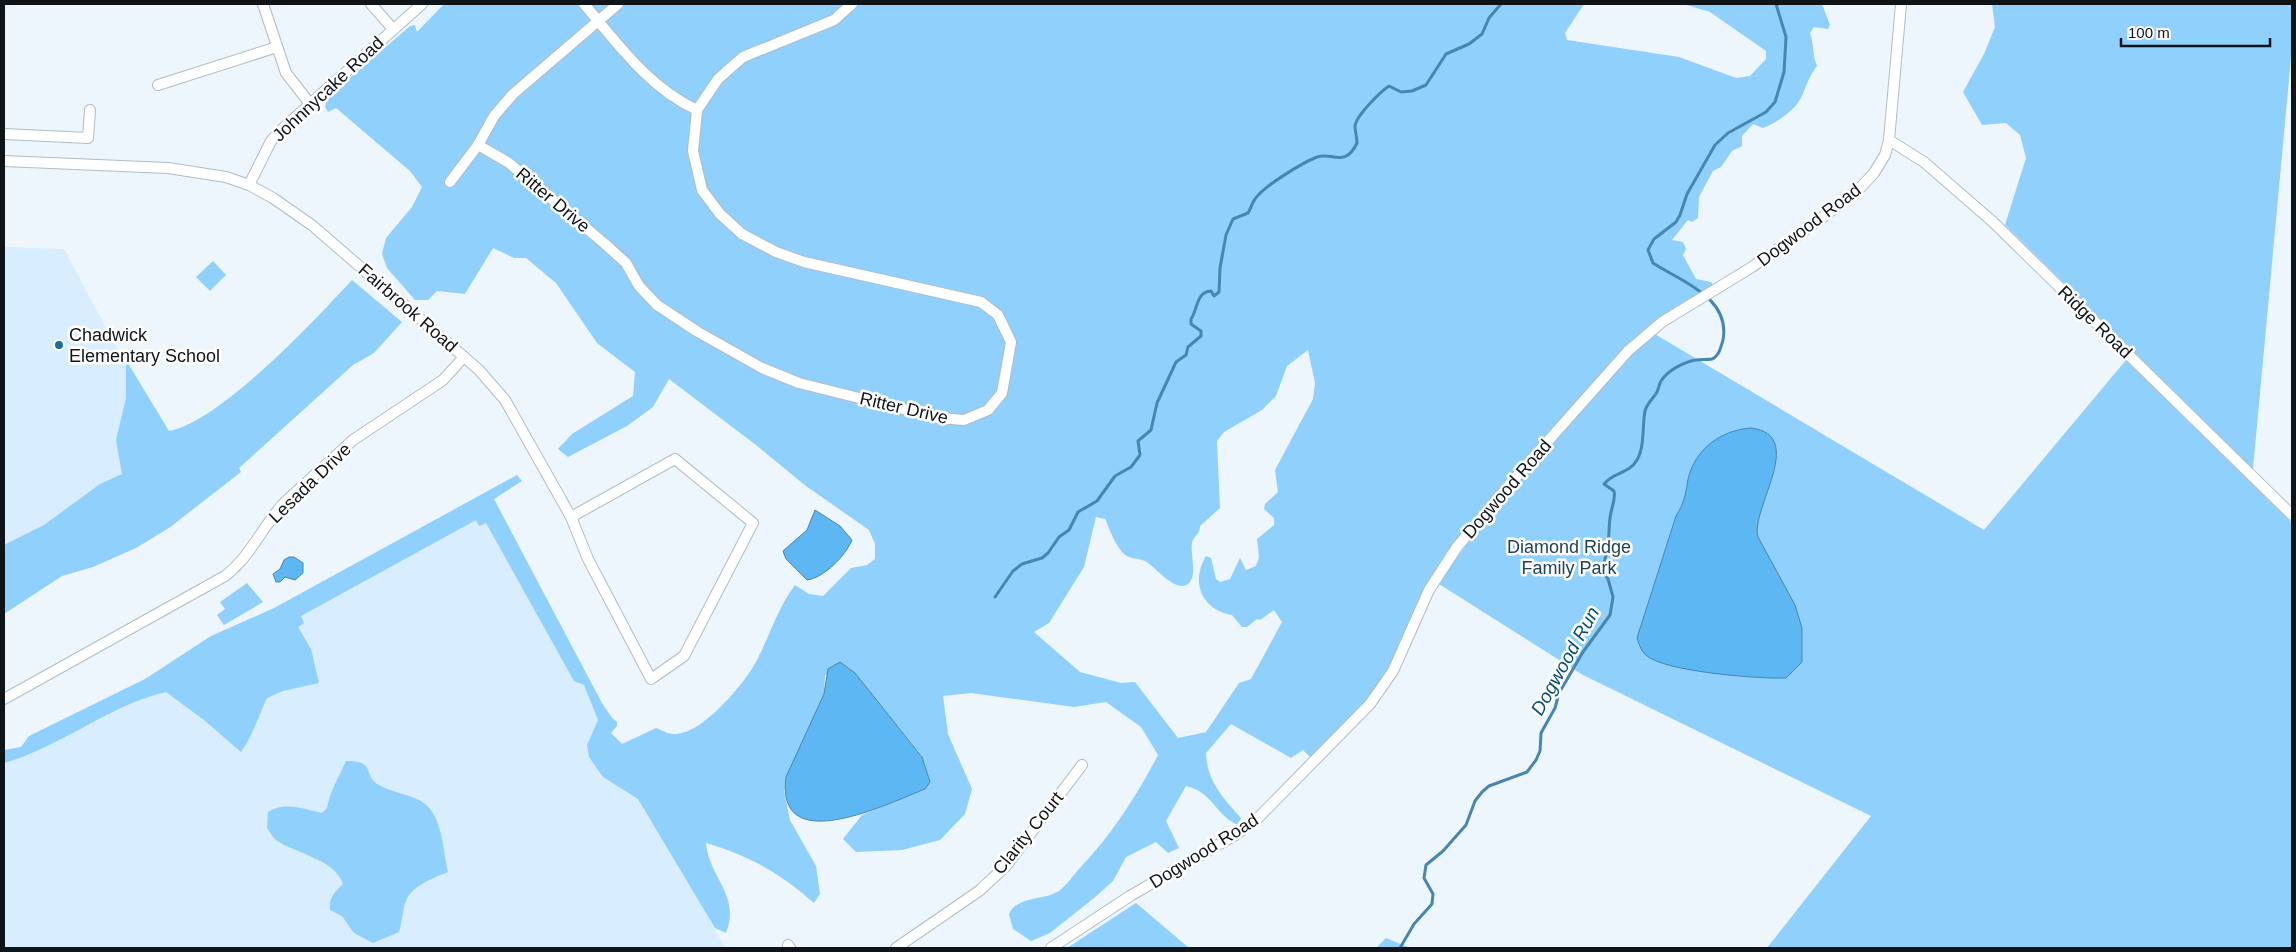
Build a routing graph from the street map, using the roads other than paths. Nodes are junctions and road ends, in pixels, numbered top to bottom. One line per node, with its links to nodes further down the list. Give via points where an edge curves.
1 (263, 4): 10 (street)
2 (371, 4): 9 (street)
3 (422, 4): 9 (street, Johnnycake Road)
4 (584, 4): 8 (street)
5 (618, 4): 8 (street)
6 (852, 4): 14 (street, via 834,20 743,57 718,79)
7 (1901, 4): 16 (street, Dogwood Road)
8 (598, 20): 14 (street, via 638,68 674,100); 17 (street, via 513,94 494,116)
9 (392, 29): 12 (street, Johnnycake Road)
10 (277, 47): 11 (street); 12 (street, via 291,82)
11 (158, 85)
12 (311, 105): 20 (street, Johnnycake Road, via 270,141)
13 (90, 110): 15 (street, via 88,138)
14 (697, 110): 17 (street, Ritter Drive, via 694,152 702,190 720,214 742,234 804,262 981,302 998,315 1011,342 1002,394 988,410 964,420 940,418 799,383 762,368 657,305 639,286 626,263 606,244 509,164)
15 (4, 134)
16 (1889, 140): 22 (street, Ridge Road, via 1924,162 1993,222); 27 (street, Dogwood Road, via 1879,166 1861,187 1805,230 1640,339 1457,547 1429,590 1383,686 1352,724 1281,797 1237,834 1130,896)
17 (478, 144): 19 (street)
18 (4, 161): 20 (street, Fairbrook Road, via 168,168 226,177)
19 (450, 182)
20 (249, 185): 21 (street, Fairbrook Road, via 312,226)
21 (464, 357): 23 (street, Fairbrook Road, via 494,386 515,414); 24 (street, Lesada Drive, via 436,386 353,440 284,503 248,554 225,576)
22 (2292, 515)
23 (571, 517): 23 (street, Fairbrook Road, via 675,459 753,523 684,656 651,679 588,559)
24 (4, 699)
25 (1082, 765): 26 (street, Clarity Court, via 1006,866 980,891)
26 (896, 948)
27 (1051, 948)

